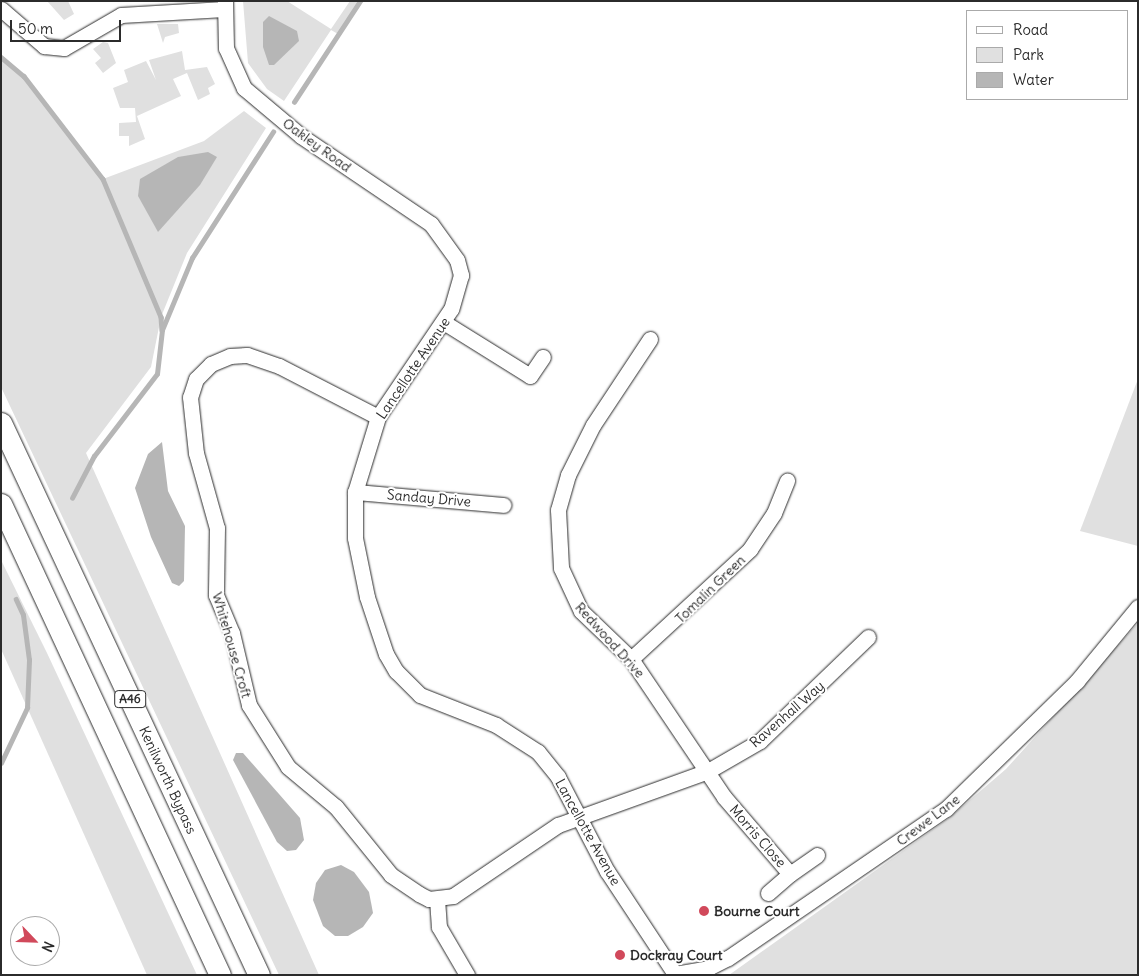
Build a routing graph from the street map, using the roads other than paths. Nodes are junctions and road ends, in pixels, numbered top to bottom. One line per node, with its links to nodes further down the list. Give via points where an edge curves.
1 (224, 5): 2 (street, via 140,10); 4 (street, Oakley Road, via 226,48 244,88 301,136 430,224)
2 (119, 8): 3 (street, via 72,46 54,48 31,37)
3 (1, 9)
4 (457, 260): 5 (street, Lancellotte Avenue, via 458,291)
5 (445, 323): 7 (street, via 530,376); 8 (street, Lancellotte Avenue)
6 (650, 338): 16 (street, Redwood Drive, via 628,385 568,475 558,510 556,541 573,599)
7 (543, 356)
8 (378, 417): 11 (street, Lancellotte Avenue); 22 (street, Whitehouse Croft, via 279,366 247,355 230,356 211,364 196,379 190,397 196,453 217,528 216,595 232,633 249,705 288,767 336,807 391,875 419,894)
9 (1, 423): 25 (highway, Kenilworth Bypass / A46)
10 (787, 480): 16 (street, Tomalin Green, via 774,513 750,549)
11 (355, 492): 13 (street, Sanday Drive); 18 (street, Lancellotte Avenue, via 355,538 367,597 396,670 420,695 496,725 538,752)
12 (1, 504): 24 (highway, A46)
13 (503, 504)
14 (1138, 607): 23 (street, Crewe Lane, via 1078,682 946,809 728,958 708,968)
15 (868, 637): 17 (street, Ravenhall Way, via 760,741)
16 (631, 659): 17 (street, Redwood Drive)
17 (708, 771): 18 (street, Ravenhall Way); 20 (street, Morris Close, via 724,797)
18 (582, 817): 22 (street, via 541,833 462,891); 23 (street, Lancellotte Avenue, via 607,871)
19 (817, 855): 20 (street, Morris Close)
20 (790, 874): 21 (street)
21 (768, 893)
22 (436, 899): 26 (street, via 439,927)
23 (675, 974)
24 (220, 975)
25 (259, 975)
26 (467, 975)

